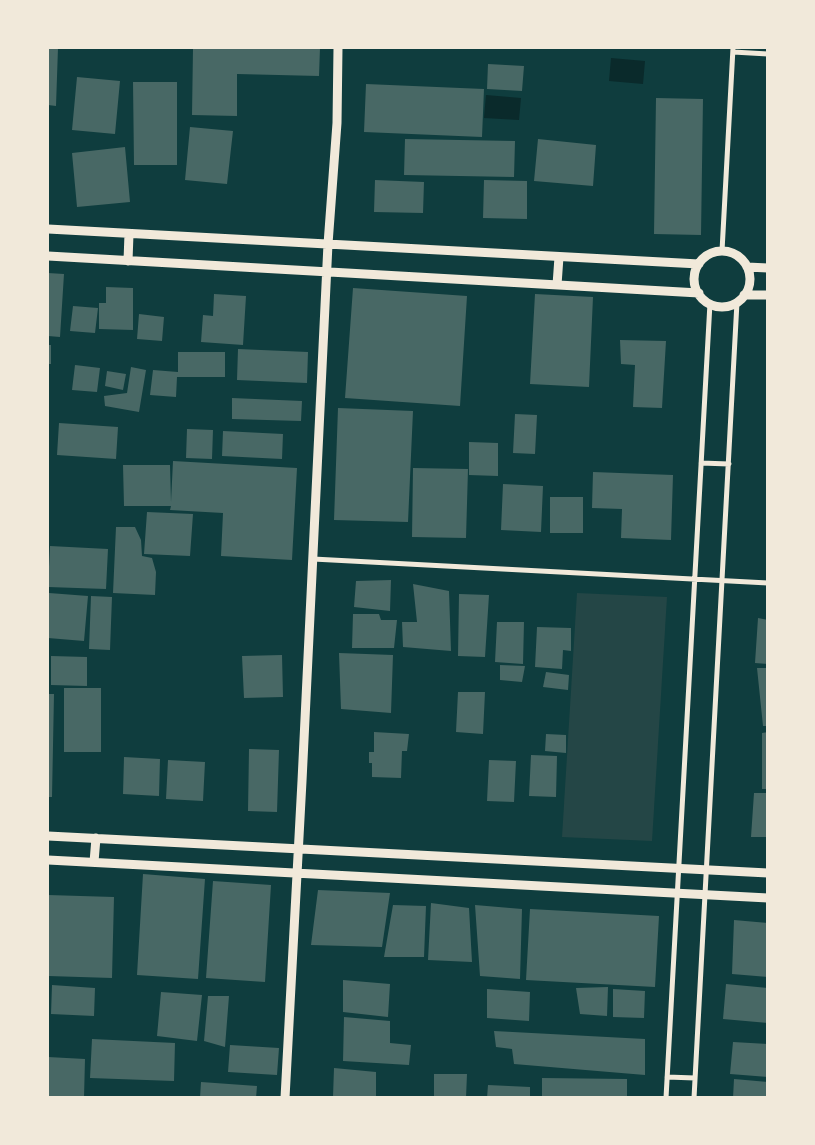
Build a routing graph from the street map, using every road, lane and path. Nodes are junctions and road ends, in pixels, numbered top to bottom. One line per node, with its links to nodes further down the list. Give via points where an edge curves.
1 (338, 48): 6 (street, via 337,122)
2 (733, 50): 3 (street); 7 (street)
3 (768, 54)
4 (48, 230): 5 (street)
5 (129, 234): 6 (street); 10 (street)
6 (328, 244): 9 (street); 14 (street)
7 (722, 251): 11 (street, via 709,254); 12 (street, via 740,257)
8 (48, 256): 10 (street)
9 (559, 257): 11 (street); 15 (street)
10 (128, 261): 14 (street)
11 (699, 264): 16 (street, via 694,279)
12 (747, 267): 13 (street); 18 (street, via 750,281)
13 (768, 268)
14 (326, 271): 15 (street); 22 (street)
15 (557, 285): 16 (street)
16 (699, 293): 19 (street)
17 (768, 296): 18 (street)
18 (741, 299): 19 (street, via 721,306); 21 (street)
19 (710, 303): 20 (street)
20 (701, 462): 21 (street); 23 (street)
21 (729, 464): 24 (street)
22 (313, 558): 23 (street); 28 (street)
23 (694, 579): 24 (street); 31 (street)
24 (722, 581): 25 (street); 32 (street)
25 (768, 583)
26 (48, 836): 27 (street)
27 (96, 838): 28 (street); 30 (street)
28 (298, 849): 31 (street); 33 (street)
29 (48, 860): 30 (street)
30 (94, 862): 33 (street)
31 (678, 868): 32 (street); 35 (street)
32 (706, 870): 34 (street); 36 (street)
33 (297, 873): 35 (street); 40 (street)
34 (768, 873)
35 (677, 893): 36 (street); 38 (street)
36 (705, 895): 37 (street); 39 (street)
37 (768, 898)
38 (667, 1077): 39 (street); 41 (street)
39 (696, 1078): 42 (street)
40 (285, 1098)
41 (666, 1098)
42 (694, 1098)

